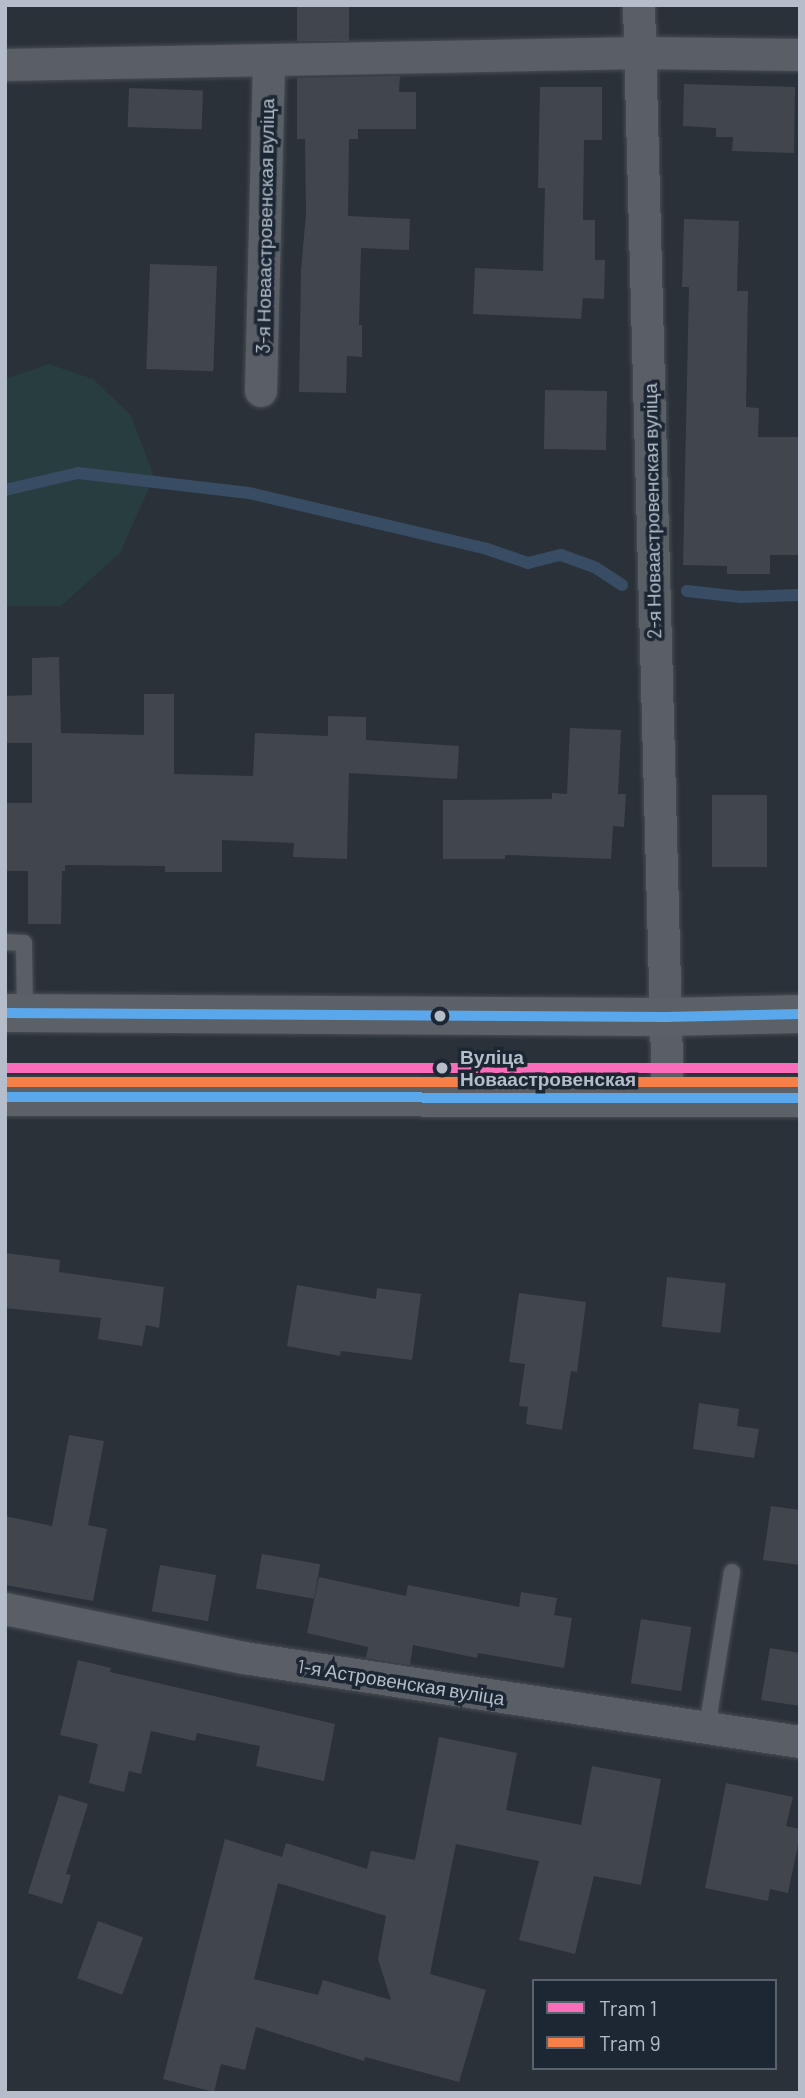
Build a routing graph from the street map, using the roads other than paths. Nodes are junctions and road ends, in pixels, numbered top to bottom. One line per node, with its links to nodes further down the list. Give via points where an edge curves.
1 (639, 5): 2 (street, 2-я Новаастровенская вуліца)
2 (640, 52): 3 (street); 4 (street); 10 (street, 2-я Новаастровенская вуліца)
3 (800, 55)
4 (268, 61): 5 (street); 6 (street, 3-я Новаастровенская вуліца)
5 (5, 65)
6 (261, 391)
7 (5, 942): 8 (lane, via 24,943)
8 (15, 1013): 10 (main road)
9 (800, 1014): 10 (main road)
10 (665, 1017): 13 (street, 2-я Новаастровенская вуліца)
11 (5, 1097): 13 (main road)
12 (800, 1098): 13 (main road)
13 (668, 1100)
14 (732, 1572): 16 (lane)
15 (5, 1609): 16 (street, 1-я Астровенская вуліца, via 244,1658)
16 (707, 1728): 17 (street, 1-я Астровенская вуліца)
17 (800, 1742)

